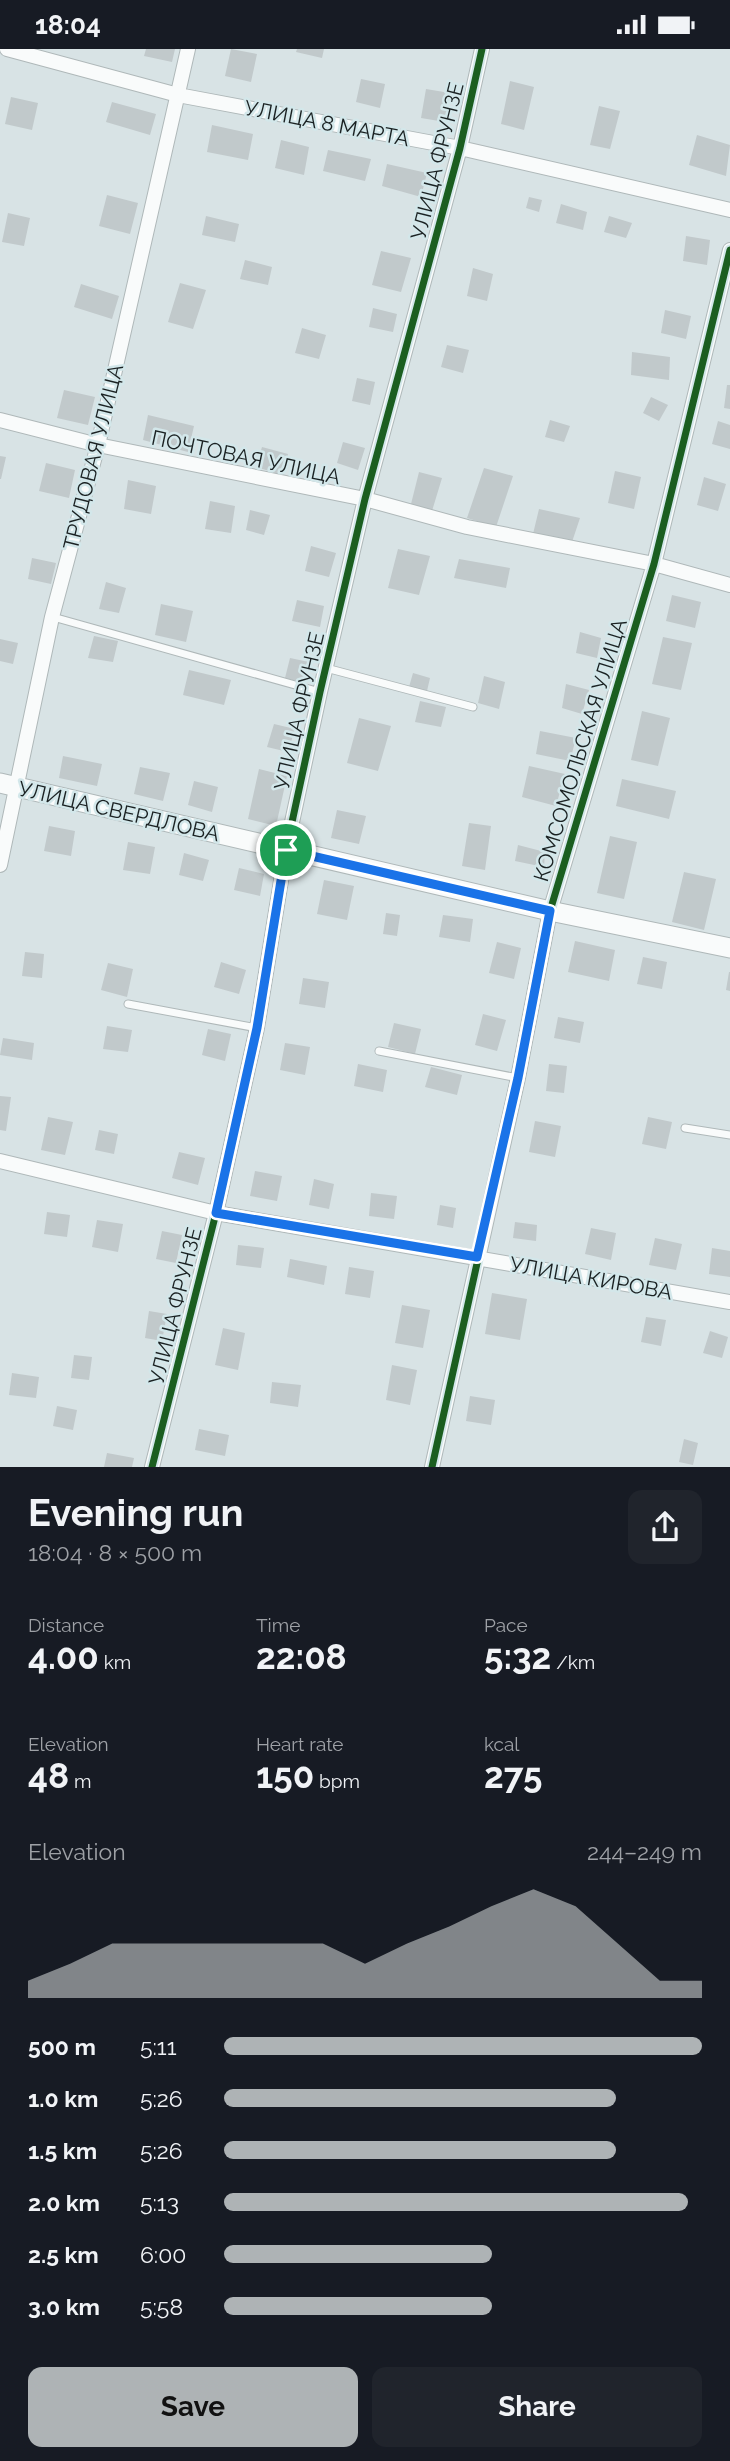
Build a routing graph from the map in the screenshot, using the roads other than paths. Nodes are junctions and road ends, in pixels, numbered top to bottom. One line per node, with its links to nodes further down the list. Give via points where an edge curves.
1 (8, 49): 4 (street, УЛИЦА 8 МАРТА)
2 (188, 49): 4 (street, ТРУДОВАЯ УЛИЦА)
3 (482, 49): 5 (street, УЛИЦА ФРУНЗЕ)
4 (178, 96): 5 (street, УЛИЦА 8 МАРТА); 9 (street, ТРУДОВАЯ УЛИЦА)
5 (460, 148): 6 (street, УЛИЦА 8 МАРТА); 10 (street, УЛИЦА ФРУНЗЕ)
6 (730, 210)
7 (730, 250): 11 (street, КОМСОМОЛЬСКАЯ УЛИЦА)
8 (0, 420): 9 (street, ПОЧТОВАЯ УЛИЦА)
9 (98, 445): 10 (street, ПОЧТОВАЯ УЛИЦА); 13 (street, ТРУДОВАЯ УЛИЦА)
10 (365, 499): 11 (street, ПОЧТОВАЯ УЛИЦА, via 467,527); 14 (street, УЛИЦА ФРУНЗЕ)
11 (654, 565): 12 (street, ПОЧТОВАЯ УЛИЦА); 20 (street, КОМСОМОЛЬСКАЯ УЛИЦА)
12 (730, 585)
13 (52, 617): 15 (lane); 17 (street, ТРУДОВАЯ УЛИЦА)
14 (326, 667): 15 (street, УЛИЦА ФРУНЗЕ); 16 (lane)
15 (320, 692): 18 (street, УЛИЦА ФРУНЗЕ)
16 (473, 707)
17 (8, 784): 18 (street, УЛИЦА СВЕРДЛОВА); 19 (street, ТРУДОВАЯ УЛИЦА)
18 (286, 850): 20 (street, УЛИЦА СВЕРДЛОВА); 23 (street, УЛИЦА ФРУНЗЕ)
19 (0, 865)
20 (550, 911): 21 (street, УЛИЦА СВЕРДЛОВА); 25 (street, КОМСОМОЛЬСКАЯ УЛИЦА)
21 (730, 948)
22 (128, 1004): 23 (lane)
23 (257, 1028): 29 (street, УЛИЦА ФРУНЗЕ)
24 (379, 1051): 25 (lane)
25 (518, 1078): 30 (street, КОМСОМОЛЬСКАЯ УЛИЦА)
26 (685, 1128): 27 (lane)
27 (730, 1135)
28 (0, 1161): 29 (street, УЛИЦА КИРОВА)
29 (216, 1213): 30 (street, УЛИЦА КИРОВА); 32 (street, УЛИЦА ФРУНЗЕ)
30 (477, 1257): 31 (street, УЛИЦА КИРОВА); 33 (street, КОМСОМОЛЬСКАЯ УЛИЦА)
31 (730, 1302)
32 (152, 1467)
33 (432, 1467)

